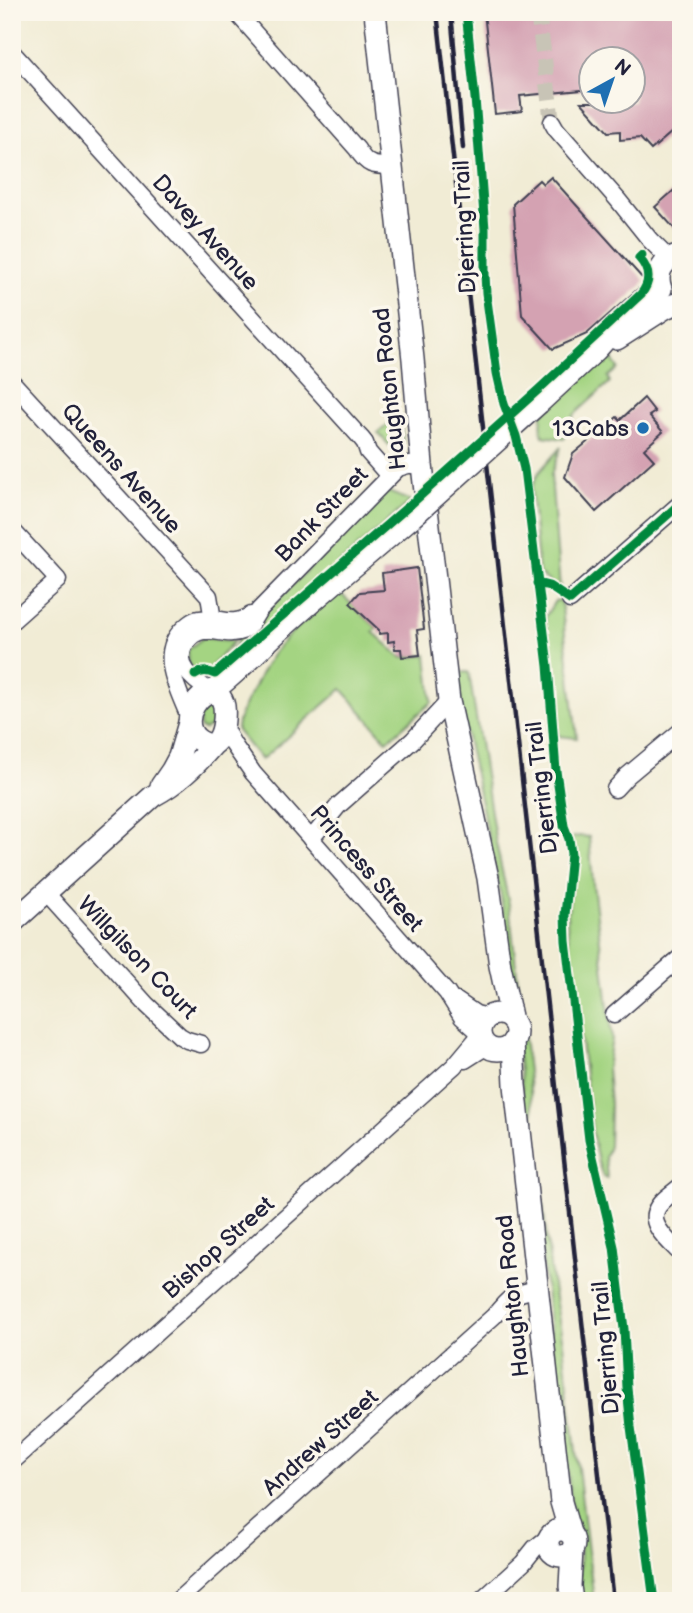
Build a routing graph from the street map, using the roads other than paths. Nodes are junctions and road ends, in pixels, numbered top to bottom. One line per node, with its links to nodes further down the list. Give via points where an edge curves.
1 (236, 12): 5 (street, via 357,149)
2 (375, 12): 5 (street, Haughton Road)
3 (12, 52): 11 (street, Davey Avenue, via 365,443 368,452)
4 (552, 122): 6 (street)
5 (391, 158): 10 (street, Haughton Road)
6 (669, 263): 7 (street, via 661,290); 8 (street, via 654,290)
7 (680, 303): 8 (street)
8 (596, 350): 18 (street, bridge, via 229,679)
9 (12, 382): 16 (street, Queens Avenue, via 209,596)
10 (422, 465): 11 (street, Bank Street); 17 (street, Haughton Road)
11 (393, 472): 16 (street, Bank Street, via 259,610 237,622)
12 (681, 503): 14 (street)
13 (12, 530): 15 (street, via 58,580)
14 (570, 600)
15 (12, 621)
16 (205, 625): 18 (street, via 184,646 181,656); 19 (street, via 184,627 170,657)
17 (451, 711): 23 (street); 28 (street, Haughton Road, via 488,878 500,966)
18 (216, 718): 19 (street, via 201,695); 19 (street, via 204,743); 22 (street, via 205,755 174,785); 23 (street, Princess Street, via 253,772)
19 (189, 720): 22 (street, via 172,770)
20 (681, 731): 21 (street)
21 (615, 789)
22 (153, 796): 24 (street)
23 (307, 834): 28 (street, Princess Street, via 447,993 462,1017)
24 (46, 893): 25 (street); 29 (street, Willgilson Court, via 147,1005 180,1036)
25 (12, 923)
26 (681, 957): 27 (street)
27 (614, 1015)
28 (494, 1032): 32 (street, Haughton Road, via 515,1084); 33 (street, Bishop Street)
29 (201, 1044)
30 (681, 1186): 31 (street, via 659,1205 654,1216)
31 (681, 1254)
32 (538, 1294): 34 (street, Haughton Road, via 561,1502); 36 (street, Andrew Street, via 514,1294)
33 (12, 1462)
34 (559, 1542): 35 (street); 37 (street, via 523,1563)
35 (571, 1593)
36 (177, 1601)
37 (481, 1601)

